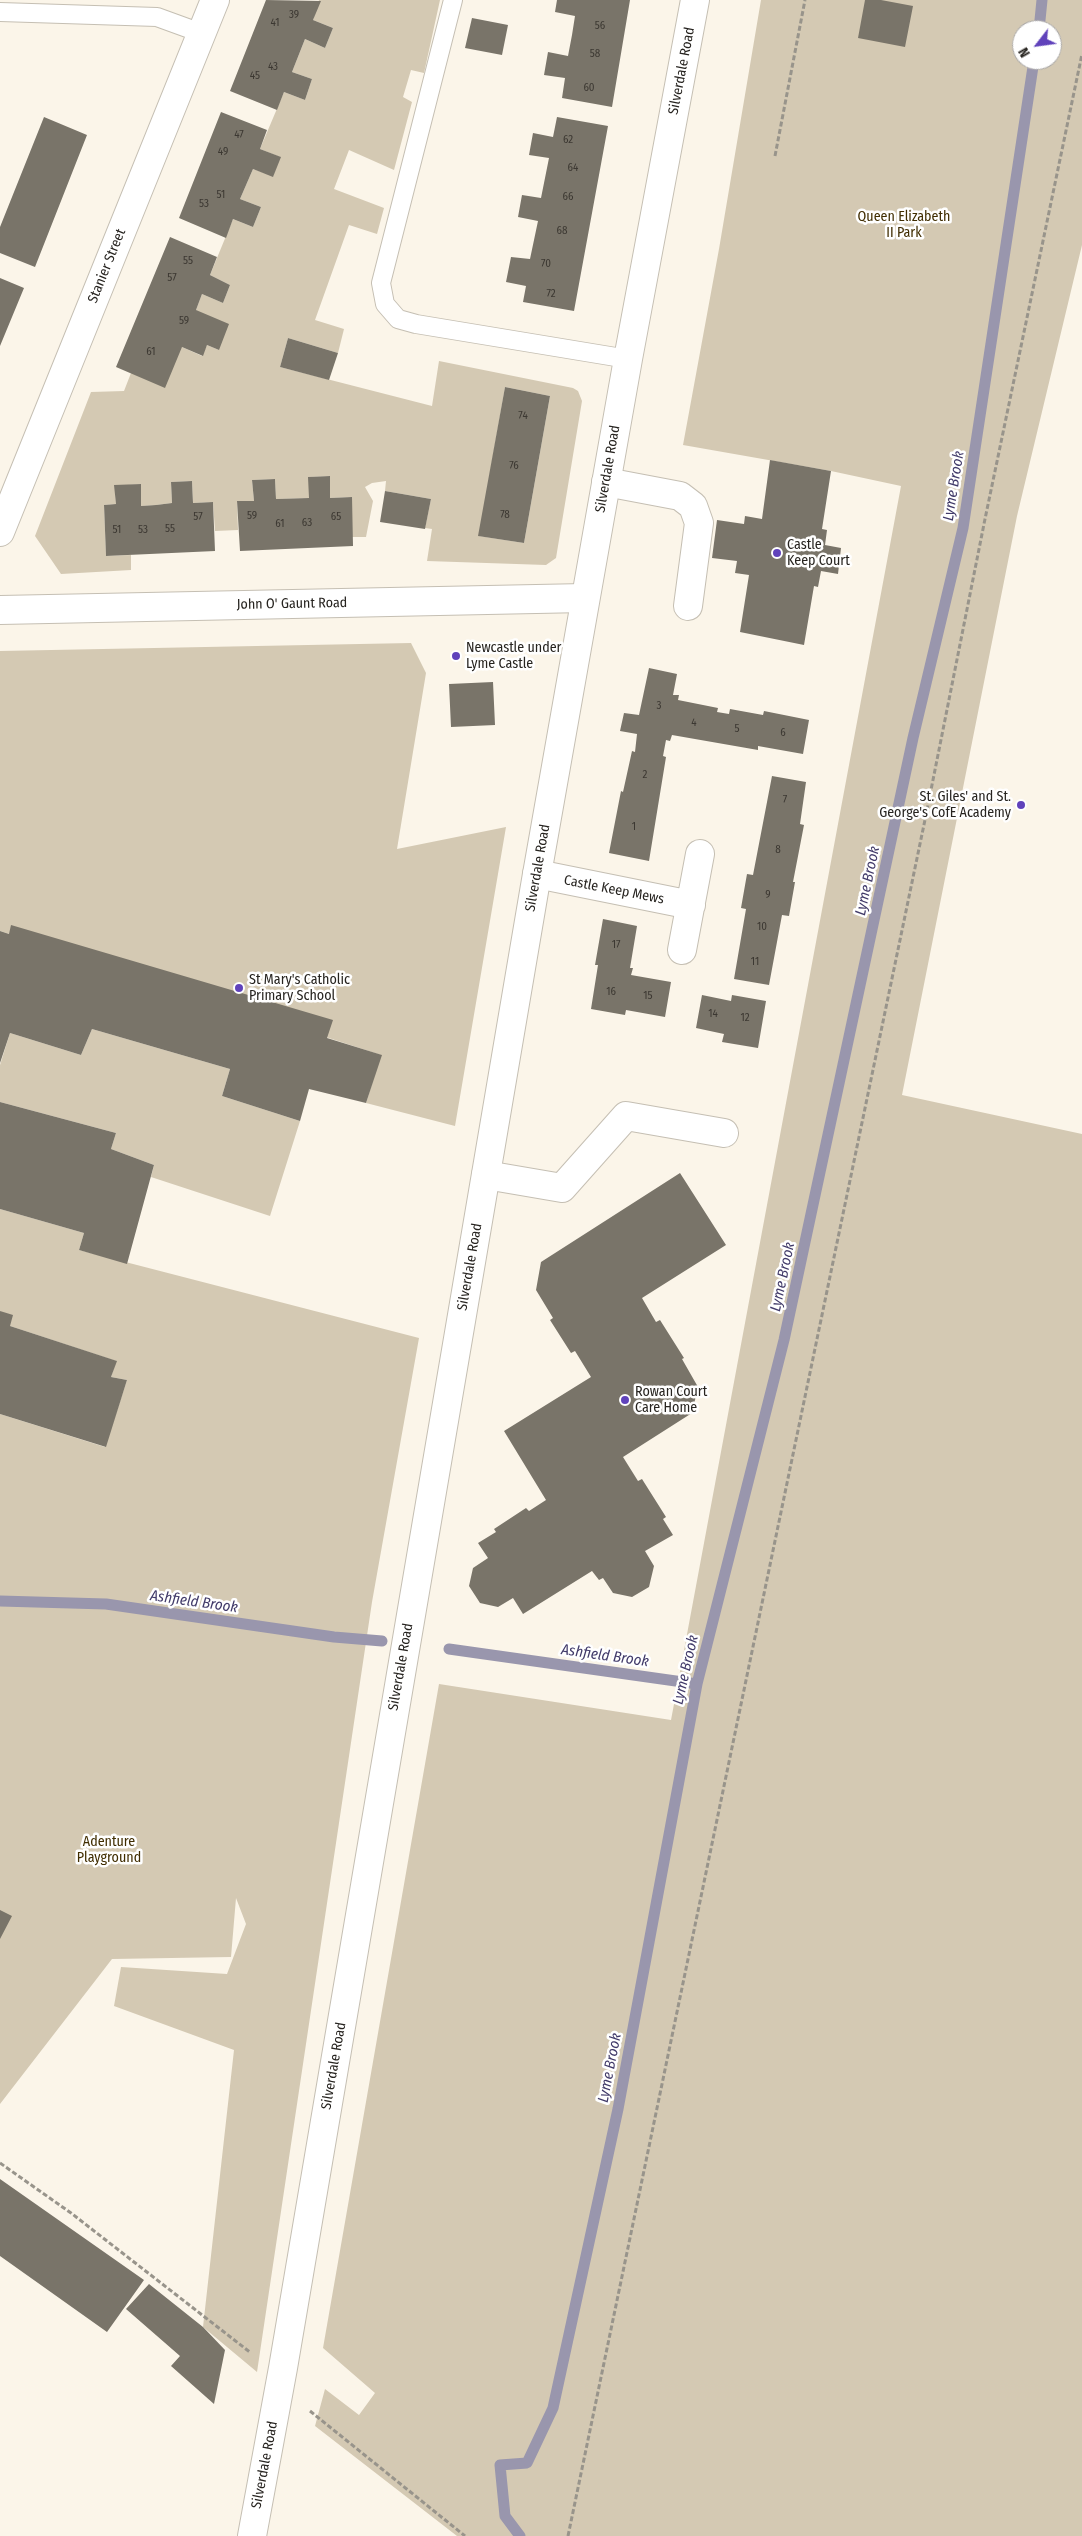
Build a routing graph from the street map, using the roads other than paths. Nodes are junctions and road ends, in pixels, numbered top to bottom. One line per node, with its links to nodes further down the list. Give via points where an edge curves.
1 (215, 0): 5 (main road, Stanier Street)
2 (453, 0): 6 (lane, via 381,283 385,304 398,318 416,324)
3 (695, 0): 6 (main road, Silverdale Road)
4 (0, 12): 5 (lane, via 158,17)
5 (201, 33): 8 (main road, Stanier Street)
6 (628, 359): 7 (main road, Silverdale Road)
7 (606, 482): 9 (main road, Silverdale Road); 10 (main road, via 680,496 693,506 699,523)
8 (0, 532)
9 (585, 598): 11 (main road, John O' Gaunt Road); 13 (main road, Silverdale Road)
10 (688, 606)
11 (0, 610)
12 (700, 854): 14 (main road)
13 (537, 874): 14 (main road, Castle Keep Mews); 17 (main road, Silverdale Road)
14 (690, 905): 15 (main road)
15 (682, 950)
16 (724, 1133): 17 (main road, via 626,1116 562,1188)
17 (486, 1175): 18 (main road, Silverdale Road)
18 (252, 2536)

